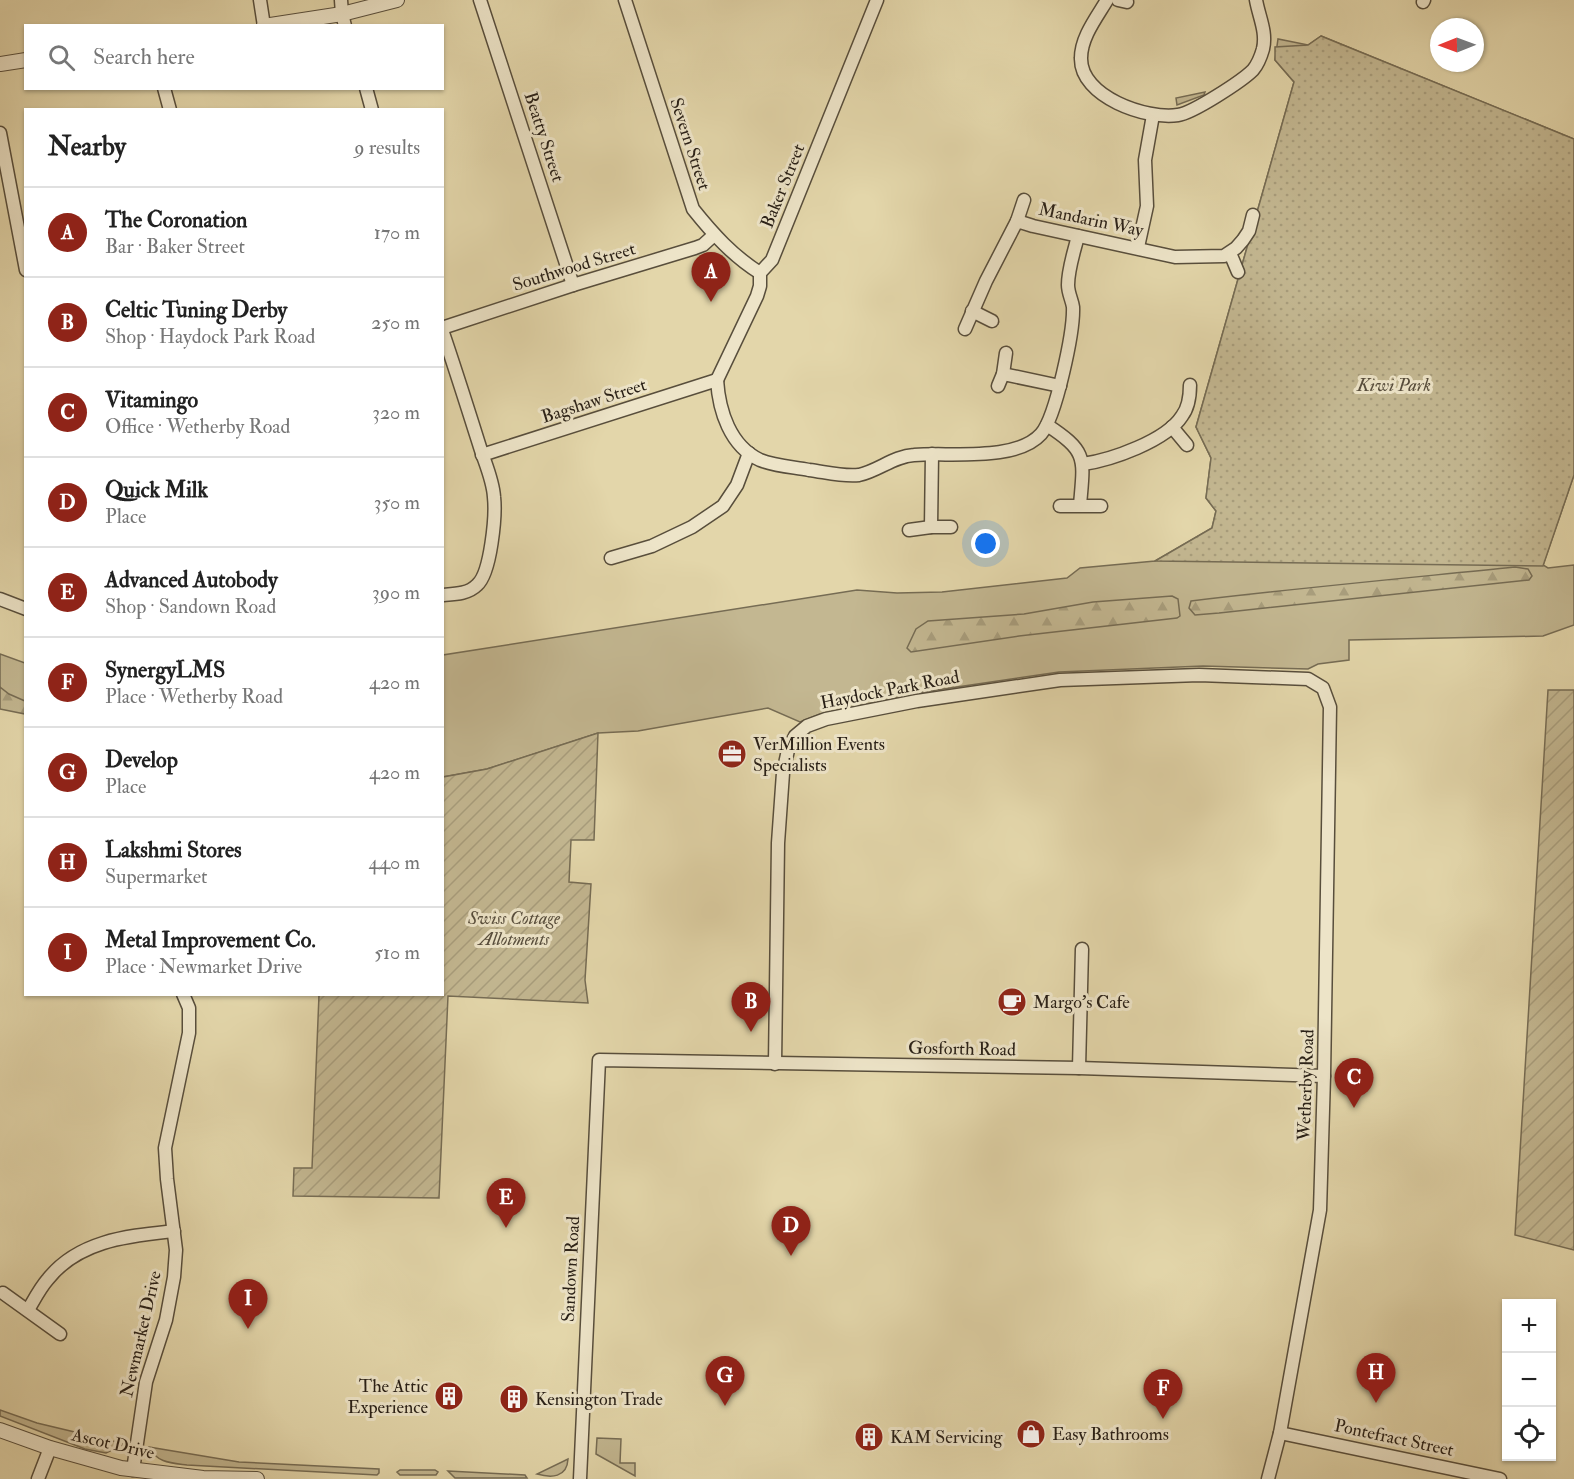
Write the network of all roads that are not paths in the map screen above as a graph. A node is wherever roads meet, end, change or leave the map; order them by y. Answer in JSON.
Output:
{"nodes":[{"id":1,"x":260,"y":0,"type":"edge"},
{"id":2,"x":397,"y":0,"type":"edge"},
{"id":3,"x":480,"y":0,"type":"edge"},
{"id":4,"x":626,"y":0,"type":"edge"},
{"id":5,"x":877,"y":0,"type":"edge"},
{"id":6,"x":1107,"y":0,"type":"edge"},
{"id":7,"x":1256,"y":0,"type":"edge"},
{"id":8,"x":343,"y":13,"type":"edge"},
{"id":9,"x":264,"y":24,"type":"edge"},
{"id":10,"x":276,"y":24,"type":"edge"},
{"id":11,"x":24,"y":60,"type":"edge"},
{"id":12,"x":0,"y":64,"type":"edge"},
{"id":13,"x":165,"y":90,"type":"edge"},
{"id":14,"x":367,"y":90,"type":"edge"},
{"id":15,"x":169,"y":108,"type":"edge"},
{"id":16,"x":371,"y":108,"type":"edge"},
{"id":17,"x":1153,"y":115,"type":"junction"},
{"id":18,"x":0,"y":133,"type":"edge"},
{"id":19,"x":1024,"y":200,"type":"dead end"},
{"id":20,"x":1253,"y":215,"type":"dead end"},
{"id":21,"x":1017,"y":221,"type":"junction"},
{"id":22,"x":714,"y":235,"type":"junction"},
{"id":23,"x":1078,"y":236,"type":"junction"},
{"id":24,"x":1138,"y":247,"type":"junction"},
{"id":25,"x":1230,"y":254,"type":"junction"},
{"id":26,"x":24,"y":259,"type":"edge"},
{"id":27,"x":1238,"y":272,"type":"dead end"},
{"id":28,"x":760,"y":273,"type":"junction"},
{"id":29,"x":573,"y":285,"type":"junction"},
{"id":30,"x":972,"y":311,"type":"junction"},
{"id":31,"x":992,"y":321,"type":"dead end"},
{"id":32,"x":444,"y":328,"type":"edge"},
{"id":33,"x":965,"y":329,"type":"dead end"},
{"id":34,"x":444,"y":335,"type":"edge"},
{"id":35,"x":1006,"y":353,"type":"dead end"},
{"id":36,"x":1004,"y":374,"type":"junction"},
{"id":37,"x":717,"y":380,"type":"junction"},
{"id":38,"x":1190,"y":385,"type":"dead end"},
{"id":39,"x":998,"y":386,"type":"dead end"},
{"id":40,"x":1060,"y":386,"type":"junction"},
{"id":41,"x":1047,"y":425,"type":"junction"},
{"id":42,"x":1172,"y":427,"type":"junction"},
{"id":43,"x":1187,"y":445,"type":"dead end"},
{"id":44,"x":750,"y":453,"type":"junction"},
{"id":45,"x":482,"y":454,"type":"junction"},
{"id":46,"x":932,"y":454,"type":"junction"},
{"id":47,"x":1083,"y":464,"type":"junction"},
{"id":48,"x":1080,"y":505,"type":"junction"},
{"id":49,"x":1060,"y":506,"type":"dead end"},
{"id":50,"x":1101,"y":506,"type":"dead end"},
{"id":51,"x":931,"y":527,"type":"junction"},
{"id":52,"x":951,"y":527,"type":"dead end"},
{"id":53,"x":909,"y":530,"type":"dead end"},
{"id":54,"x":611,"y":558,"type":"dead end"},
{"id":55,"x":444,"y":595,"type":"edge"},
{"id":56,"x":0,"y":599,"type":"edge"},
{"id":57,"x":24,"y":608,"type":"edge"},
{"id":58,"x":1323,"y":688,"type":"joint"},
{"id":59,"x":1082,"y":949,"type":"dead end"},
{"id":60,"x":184,"y":996,"type":"edge"},
{"id":61,"x":599,"y":1060,"type":"joint"},
{"id":62,"x":775,"y":1064,"type":"junction"},
{"id":63,"x":1079,"y":1068,"type":"junction"},
{"id":64,"x":1324,"y":1076,"type":"junction"},
{"id":65,"x":174,"y":1232,"type":"junction"},
{"id":66,"x":3,"y":1293,"type":"dead end"},
{"id":67,"x":28,"y":1310,"type":"junction"},
{"id":68,"x":60,"y":1334,"type":"dead end"},
{"id":69,"x":0,"y":1430,"type":"edge"},
{"id":70,"x":1280,"y":1433,"type":"junction"},
{"id":71,"x":50,"y":1448,"type":"junction"},
{"id":72,"x":134,"y":1470,"type":"junction"},
{"id":73,"x":38,"y":1479,"type":"edge"},
{"id":74,"x":257,"y":1479,"type":"edge"},
{"id":75,"x":580,"y":1479,"type":"edge"},
{"id":76,"x":1268,"y":1479,"type":"edge"},
{"id":77,"x":1500,"y":1479,"type":"edge"}],
"edges":[{"from":1,"to":9,"type":"street"},
{"from":2,"to":8,"type":"street"},
{"from":3,"to":29,"type":"street","name":"Beatty Street"},
{"from":4,"to":22,"type":"street","name":"Severn Street"},
{"from":5,"to":28,"type":"street","name":"Baker Street"},
{"from":6,"to":17,"type":"street"},
{"from":7,"to":17,"type":"street"},
{"from":8,"to":10,"type":"street"},
{"from":11,"to":12,"type":"street"},
{"from":13,"to":15,"type":"street"},
{"from":14,"to":16,"type":"street"},
{"from":17,"to":24,"type":"street"},
{"from":18,"to":26,"type":"street"},
{"from":19,"to":21,"type":"street"},
{"from":20,"to":25,"type":"street"},
{"from":21,"to":23,"type":"street","name":"Mandarin Way"},
{"from":21,"to":30,"type":"street","name":"Mandarin Way"},
{"from":22,"to":28,"type":"street","name":"Severn Street"},
{"from":22,"to":29,"type":"street","name":"Southwood Street"},
{"from":23,"to":24,"type":"street","name":"Mandarin Way"},
{"from":23,"to":40,"type":"street"},
{"from":24,"to":25,"type":"street","name":"Mandarin Way"},
{"from":25,"to":27,"type":"street"},
{"from":28,"to":37,"type":"street","name":"Baker Street"},
{"from":29,"to":32,"type":"street","name":"Southwood Street"},
{"from":30,"to":31,"type":"street"},
{"from":30,"to":33,"type":"street","name":"Mandarin Way"},
{"from":34,"to":45,"type":"street"},
{"from":35,"to":36,"type":"street"},
{"from":36,"to":39,"type":"street"},
{"from":36,"to":40,"type":"street"},
{"from":37,"to":44,"type":"street"},
{"from":37,"to":45,"type":"street","name":"Bagshaw Street"},
{"from":38,"to":42,"type":"street"},
{"from":40,"to":41,"type":"street"},
{"from":41,"to":46,"type":"street"},
{"from":41,"to":47,"type":"street"},
{"from":42,"to":43,"type":"street"},
{"from":42,"to":47,"type":"street"},
{"from":44,"to":46,"type":"street"},
{"from":44,"to":54,"type":"street"},
{"from":45,"to":55,"type":"street"},
{"from":46,"to":51,"type":"street"},
{"from":47,"to":48,"type":"street"},
{"from":48,"to":49,"type":"street"},
{"from":48,"to":50,"type":"street"},
{"from":51,"to":52,"type":"street"},
{"from":51,"to":53,"type":"street"},
{"from":56,"to":57,"type":"street"},
{"from":58,"to":62,"type":"street","name":"Haydock Park Road"},
{"from":58,"to":64,"type":"street","name":"Wetherby Road"},
{"from":59,"to":63,"type":"street"},
{"from":60,"to":65,"type":"street","name":"Newmarket Drive"},
{"from":61,"to":62,"type":"street","name":"Gosforth Road"},
{"from":61,"to":75,"type":"street","name":"Sandown Road"},
{"from":62,"to":63,"type":"street","name":"Gosforth Road"},
{"from":63,"to":64,"type":"street","name":"Gosforth Road"},
{"from":64,"to":70,"type":"street","name":"Wetherby Road"},
{"from":65,"to":67,"type":"street"},
{"from":65,"to":72,"type":"street","name":"Newmarket Drive"},
{"from":66,"to":67,"type":"street"},
{"from":67,"to":68,"type":"street"},
{"from":69,"to":71,"type":"street","name":"Ascot Drive"},
{"from":70,"to":76,"type":"street","name":"Wetherby Road"},
{"from":70,"to":77,"type":"street","name":"Pontefract Street"},
{"from":71,"to":72,"type":"street","name":"Ascot Drive"},
{"from":71,"to":73,"type":"street"},
{"from":72,"to":74,"type":"street","name":"Ascot Drive"}]}
